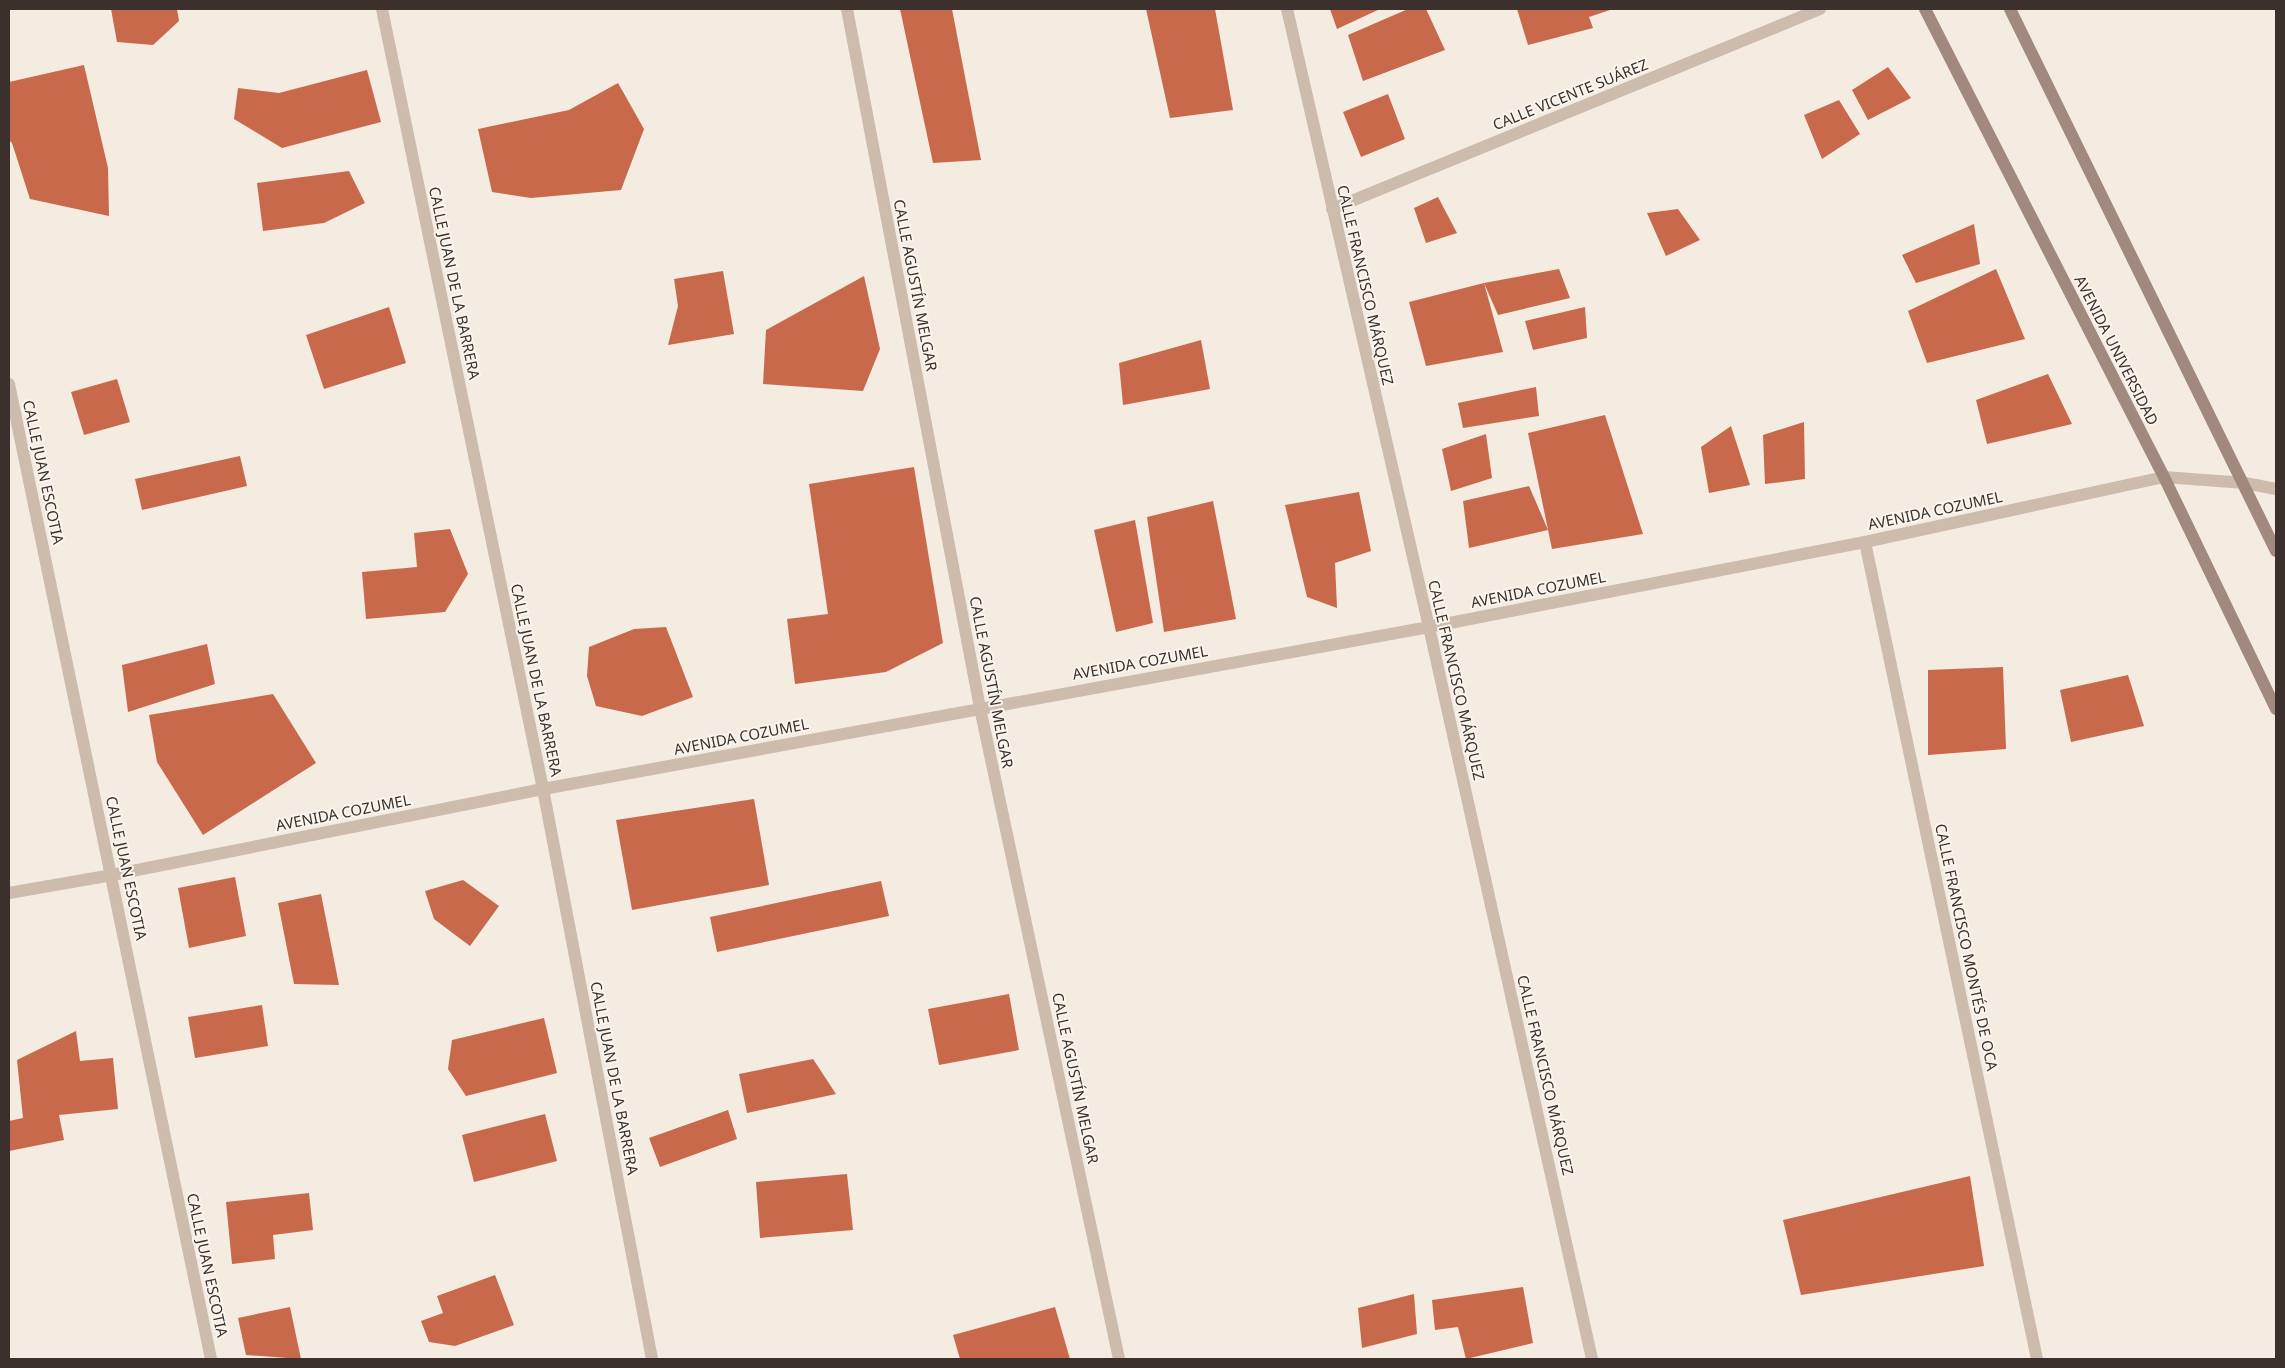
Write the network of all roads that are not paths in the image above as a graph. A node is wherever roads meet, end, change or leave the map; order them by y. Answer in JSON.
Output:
{"nodes":[{"id":1,"x":382,"y":9,"type":"edge"},
{"id":2,"x":847,"y":9,"type":"edge"},
{"id":3,"x":1287,"y":9,"type":"edge"},
{"id":4,"x":1820,"y":9,"type":"edge"},
{"id":5,"x":1924,"y":9,"type":"edge"},
{"id":6,"x":2010,"y":9,"type":"edge"},
{"id":7,"x":1332,"y":209,"type":"junction"},
{"id":8,"x":9,"y":384,"type":"edge"},
{"id":9,"x":2164,"y":478,"type":"junction"},
{"id":10,"x":2245,"y":483,"type":"junction"},
{"id":11,"x":2276,"y":489,"type":"edge"},
{"id":12,"x":1865,"y":542,"type":"junction"},
{"id":13,"x":2276,"y":550,"type":"edge"},
{"id":14,"x":1429,"y":626,"type":"junction"},
{"id":15,"x":980,"y":708,"type":"junction"},
{"id":16,"x":2276,"y":709,"type":"edge"},
{"id":17,"x":542,"y":789,"type":"junction"},
{"id":18,"x":112,"y":875,"type":"junction"},
{"id":19,"x":9,"y":892,"type":"edge"},
{"id":20,"x":211,"y":1359,"type":"edge"},
{"id":21,"x":652,"y":1359,"type":"edge"},
{"id":22,"x":1119,"y":1359,"type":"edge"},
{"id":23,"x":1592,"y":1359,"type":"edge"},
{"id":24,"x":2037,"y":1359,"type":"edge"}],
"edges":[{"from":1,"to":17,"type":"street","name":"CALLE JUAN DE LA BARRERA"},
{"from":2,"to":15,"type":"street","name":"CALLE AGUSTÍN MELGAR"},
{"from":3,"to":7,"type":"street","name":"CALLE FRANCISCO MÁRQUEZ"},
{"from":4,"to":7,"type":"street","name":"CALLE VICENTE SUÁREZ"},
{"from":5,"to":9,"type":"main road","name":"AVENIDA UNIVERSIDAD"},
{"from":6,"to":10,"type":"main road"},
{"from":7,"to":14,"type":"street","name":"CALLE FRANCISCO MÁRQUEZ"},
{"from":8,"to":18,"type":"street","name":"CALLE JUAN ESCOTIA"},
{"from":9,"to":10,"type":"street","name":"AVENIDA COZUMEL"},
{"from":9,"to":12,"type":"street","name":"AVENIDA COZUMEL"},
{"from":9,"to":16,"type":"main road","name":"AVENIDA UNIVERSIDAD"},
{"from":10,"to":11,"type":"street","name":"AVENIDA COZUMEL"},
{"from":10,"to":13,"type":"main road"},
{"from":12,"to":14,"type":"street","name":"AVENIDA COZUMEL"},
{"from":12,"to":24,"type":"street","name":"CALLE FRANCISCO MONTÉS DE OCA"},
{"from":14,"to":15,"type":"street","name":"AVENIDA COZUMEL"},
{"from":14,"to":23,"type":"street","name":"CALLE FRANCISCO MÁRQUEZ"},
{"from":15,"to":17,"type":"street","name":"AVENIDA COZUMEL"},
{"from":15,"to":22,"type":"street","name":"CALLE AGUSTÍN MELGAR"},
{"from":17,"to":18,"type":"street","name":"AVENIDA COZUMEL"},
{"from":17,"to":21,"type":"street","name":"CALLE JUAN DE LA BARRERA"},
{"from":18,"to":19,"type":"street","name":"AVENIDA COZUMEL"},
{"from":18,"to":20,"type":"street","name":"CALLE JUAN ESCOTIA"}]}
